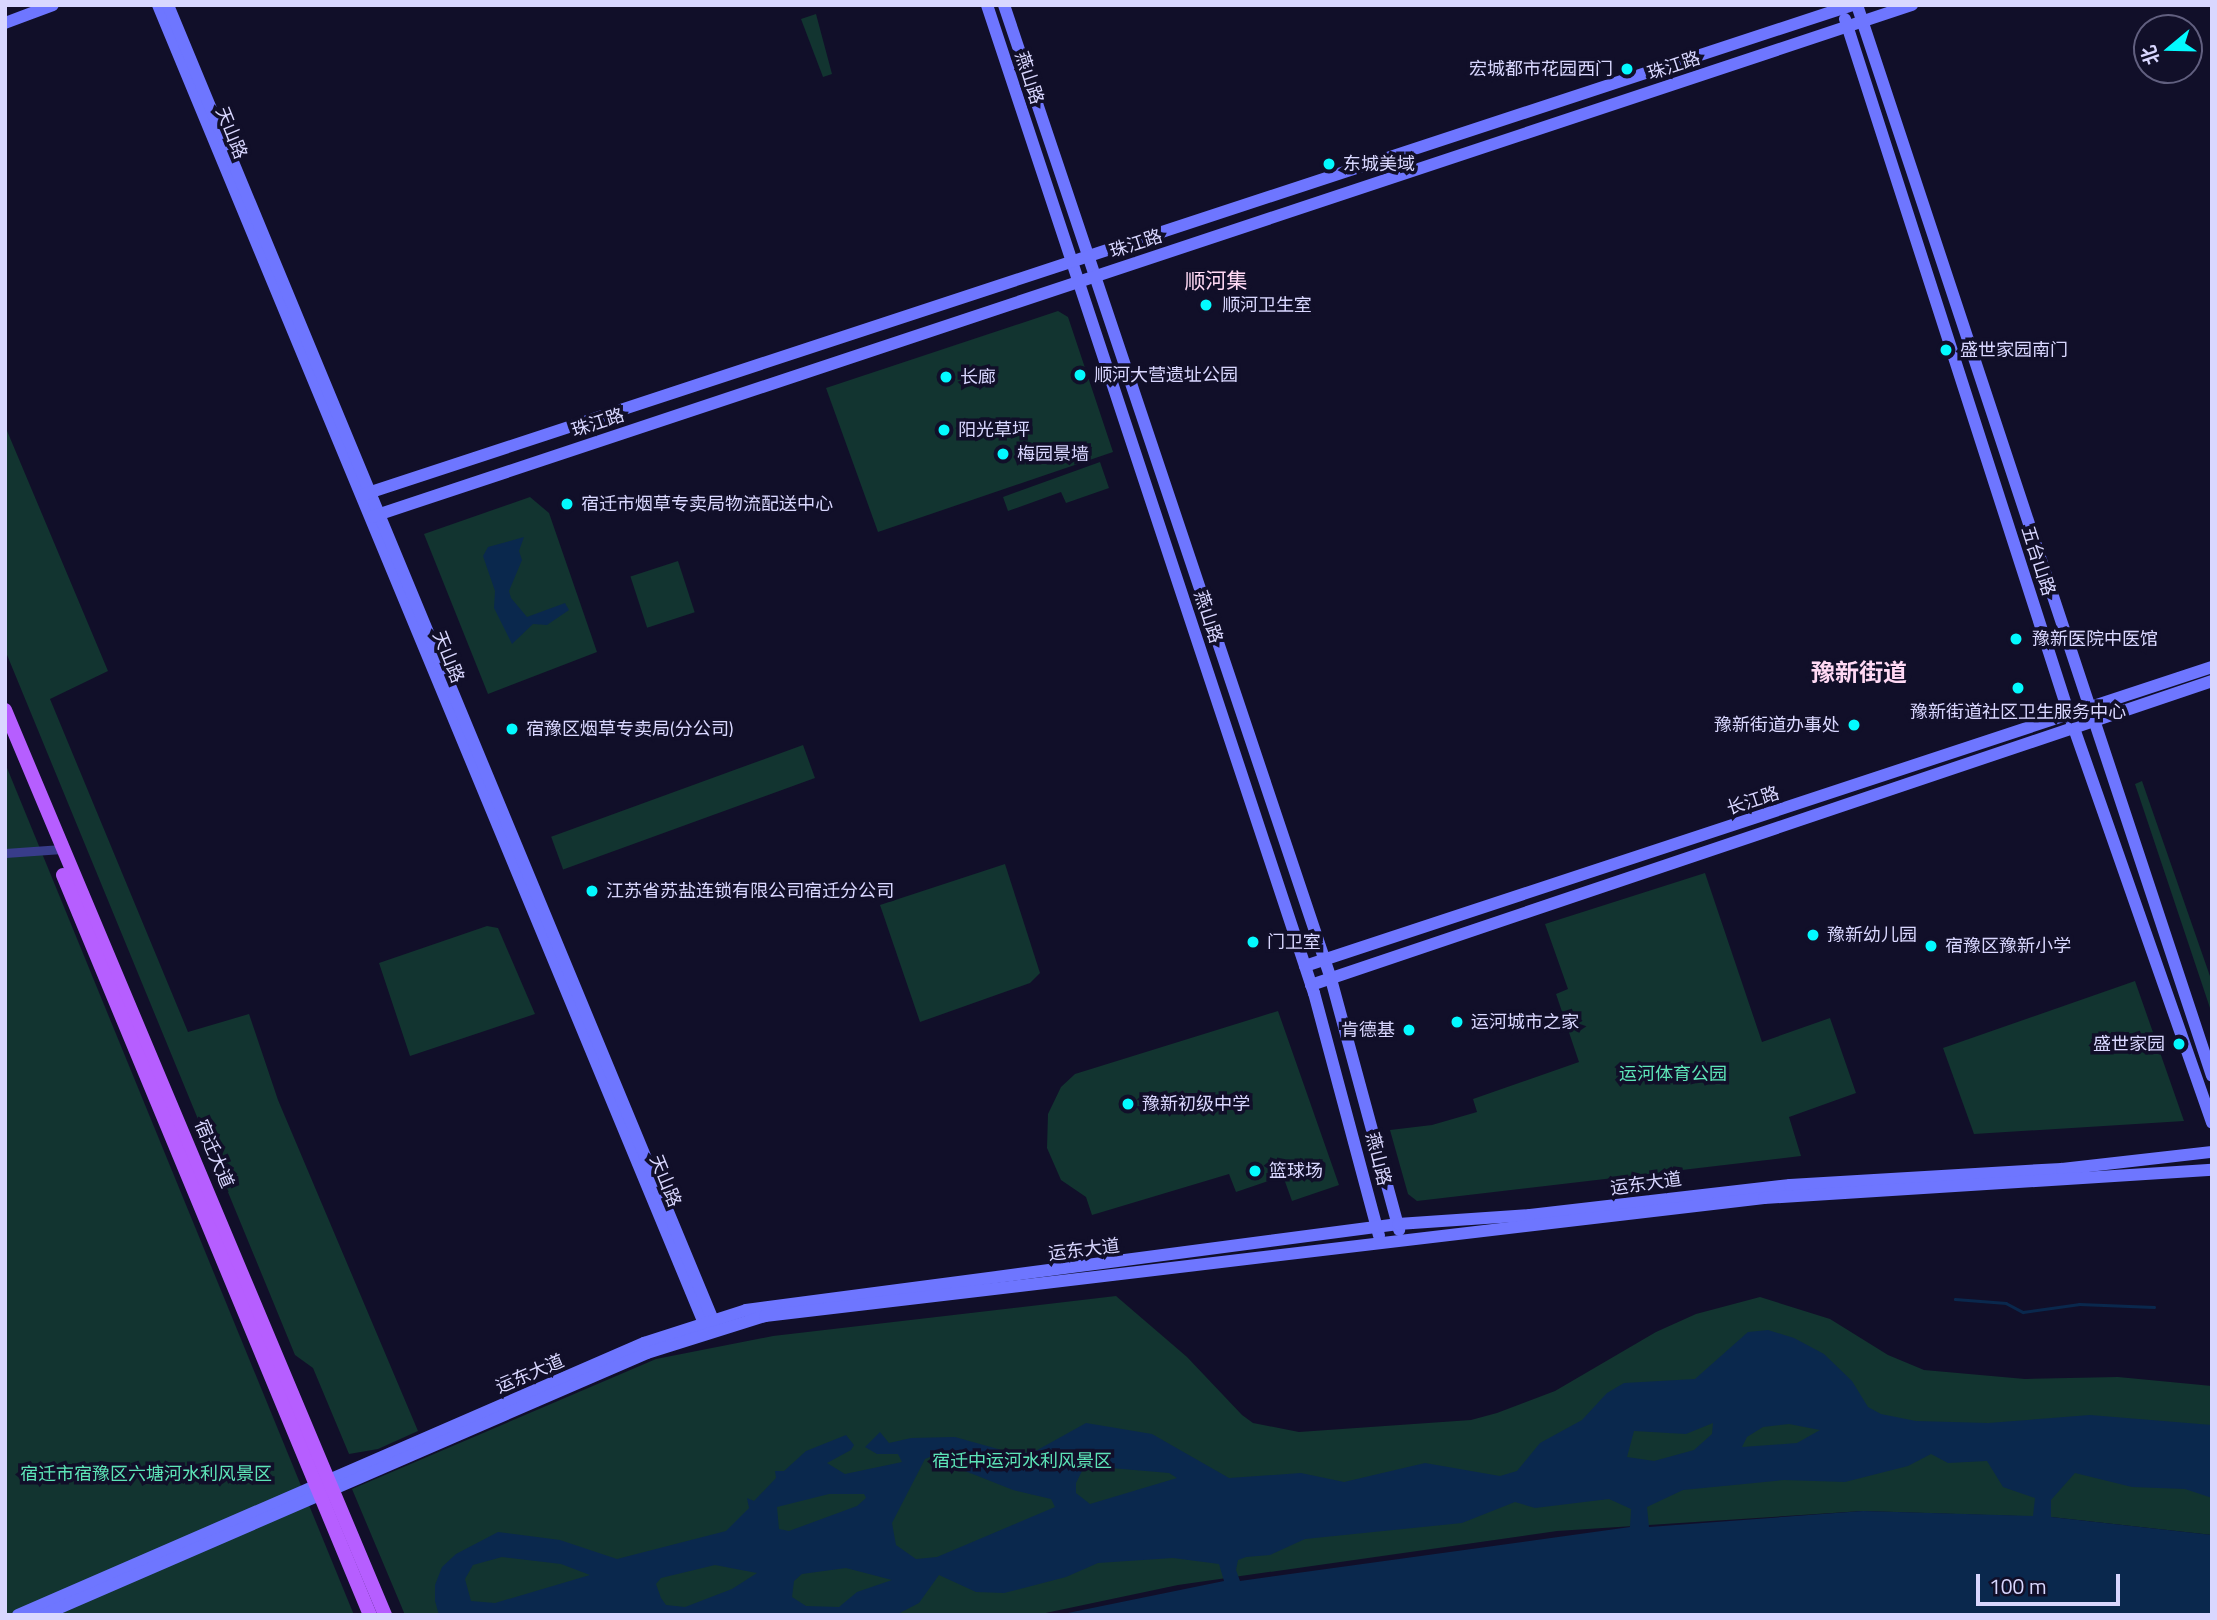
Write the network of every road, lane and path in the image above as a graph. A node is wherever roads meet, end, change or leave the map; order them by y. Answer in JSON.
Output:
{"nodes":[{"id":1,"x":53,"y":5,"type":"edge"},
{"id":2,"x":158,"y":5,"type":"edge"},
{"id":3,"x":168,"y":5,"type":"edge"},
{"id":4,"x":987,"y":5,"type":"edge"},
{"id":5,"x":1004,"y":5,"type":"edge"},
{"id":6,"x":1912,"y":5,"type":"edge"},
{"id":7,"x":1848,"y":6,"type":"edge"},
{"id":8,"x":1862,"y":22,"type":"junction"},
{"id":9,"x":5,"y":23,"type":"edge"},
{"id":10,"x":1847,"y":27,"type":"junction"},
{"id":11,"x":1089,"y":255,"type":"junction"},
{"id":12,"x":1072,"y":261,"type":"junction"},
{"id":13,"x":1096,"y":276,"type":"junction"},
{"id":14,"x":1079,"y":282,"type":"junction"},
{"id":15,"x":368,"y":494,"type":"junction"},
{"id":16,"x":377,"y":515,"type":"junction"},
{"id":17,"x":2212,"y":667,"type":"edge"},
{"id":18,"x":2212,"y":681,"type":"edge"},
{"id":19,"x":5,"y":710,"type":"edge"},
{"id":20,"x":2090,"y":715,"type":"junction"},
{"id":21,"x":2071,"y":721,"type":"junction"},
{"id":22,"x":5,"y":735,"type":"edge"},
{"id":23,"x":58,"y":850,"type":"junction"},
{"id":24,"x":5,"y":853,"type":"edge"},
{"id":25,"x":1324,"y":961,"type":"junction"},
{"id":26,"x":1305,"y":966,"type":"junction"},
{"id":27,"x":1331,"y":979,"type":"junction"},
{"id":28,"x":1311,"y":985,"type":"junction"},
{"id":29,"x":2212,"y":1076,"type":"edge"},
{"id":30,"x":2212,"y":1123,"type":"edge"},
{"id":31,"x":2212,"y":1152,"type":"edge"},
{"id":32,"x":2212,"y":1170,"type":"edge"},
{"id":33,"x":1398,"y":1224,"type":"junction"},
{"id":34,"x":1378,"y":1229,"type":"junction"},
{"id":35,"x":1402,"y":1241,"type":"junction"},
{"id":36,"x":1381,"y":1243,"type":"junction"},
{"id":37,"x":709,"y":1321,"type":"junction"},
{"id":38,"x":325,"y":1487,"type":"junction"},
{"id":39,"x":18,"y":1615,"type":"edge"},
{"id":40,"x":43,"y":1615,"type":"edge"},
{"id":41,"x":370,"y":1615,"type":"edge"},
{"id":42,"x":385,"y":1615,"type":"edge"}],
"edges":[{"from":1,"to":9,"type":"street"},
{"from":2,"to":15,"type":"street","name":"天山路"},
{"from":3,"to":15,"type":"street","name":"天山路"},
{"from":4,"to":12,"type":"street","name":"燕山路"},
{"from":5,"to":11,"type":"street","name":"燕山路"},
{"from":6,"to":8,"type":"street","name":"珠江路"},
{"from":7,"to":8,"type":"street","name":"五台山路"},
{"from":7,"to":10,"type":"street","name":"五台山路"},
{"from":7,"to":11,"type":"street","name":"珠江路"},
{"from":8,"to":10,"type":"street","name":"珠江路"},
{"from":8,"to":20,"type":"street","name":"五台山路"},
{"from":10,"to":13,"type":"street","name":"珠江路"},
{"from":10,"to":21,"type":"street","name":"五台山路"},
{"from":11,"to":12,"type":"street","name":"珠江路"},
{"from":11,"to":13,"type":"street","name":"燕山路"},
{"from":12,"to":14,"type":"street","name":"燕山路"},
{"from":12,"to":15,"type":"street","name":"珠江路"},
{"from":13,"to":14,"type":"street","name":"珠江路"},
{"from":13,"to":25,"type":"street","name":"燕山路"},
{"from":14,"to":16,"type":"street","name":"珠江路"},
{"from":14,"to":26,"type":"street","name":"燕山路"},
{"from":15,"to":16,"type":"street","name":"天山路"},
{"from":16,"to":37,"type":"street","name":"天山路"},
{"from":17,"to":20,"type":"street","name":"长江路"},
{"from":18,"to":20,"type":"street","name":"长江路"},
{"from":19,"to":23,"type":"main road","name":"宿迁大道"},
{"from":20,"to":21,"type":"street","name":"长江路"},
{"from":20,"to":29,"type":"street","name":"五台山路"},
{"from":21,"to":25,"type":"street","name":"长江路"},
{"from":21,"to":27,"type":"street","name":"长江路"},
{"from":21,"to":30,"type":"street","name":"五台山路"},
{"from":22,"to":23,"type":"main road","name":"宿迁大道"},
{"from":23,"to":24,"type":"street"},
{"from":23,"to":38,"type":"main road","name":"宿迁大道"},
{"from":25,"to":26,"type":"street","name":"长江路"},
{"from":25,"to":27,"type":"street","name":"燕山路"},
{"from":26,"to":28,"type":"street","name":"燕山路"},
{"from":27,"to":28,"type":"street","name":"长江路"},
{"from":27,"to":33,"type":"street","name":"燕山路"},
{"from":28,"to":34,"type":"street","name":"燕山路"},
{"from":31,"to":33,"type":"street","name":"运东大道"},
{"from":32,"to":35,"type":"street","name":"运东大道"},
{"from":33,"to":34,"type":"street","name":"运东大道"},
{"from":33,"to":35,"type":"street","name":"燕山路"},
{"from":34,"to":36,"type":"street","name":"燕山路"},
{"from":34,"to":37,"type":"street","name":"运东大道"},
{"from":35,"to":36,"type":"street","name":"运东大道"},
{"from":36,"to":38,"type":"street","name":"运东大道"},
{"from":37,"to":38,"type":"street","name":"运东大道"},
{"from":38,"to":39,"type":"street","name":"运东大道"},
{"from":38,"to":40,"type":"street","name":"运东大道"},
{"from":38,"to":41,"type":"main road","name":"宿迁大道"},
{"from":38,"to":42,"type":"main road","name":"宿迁大道"}]}
